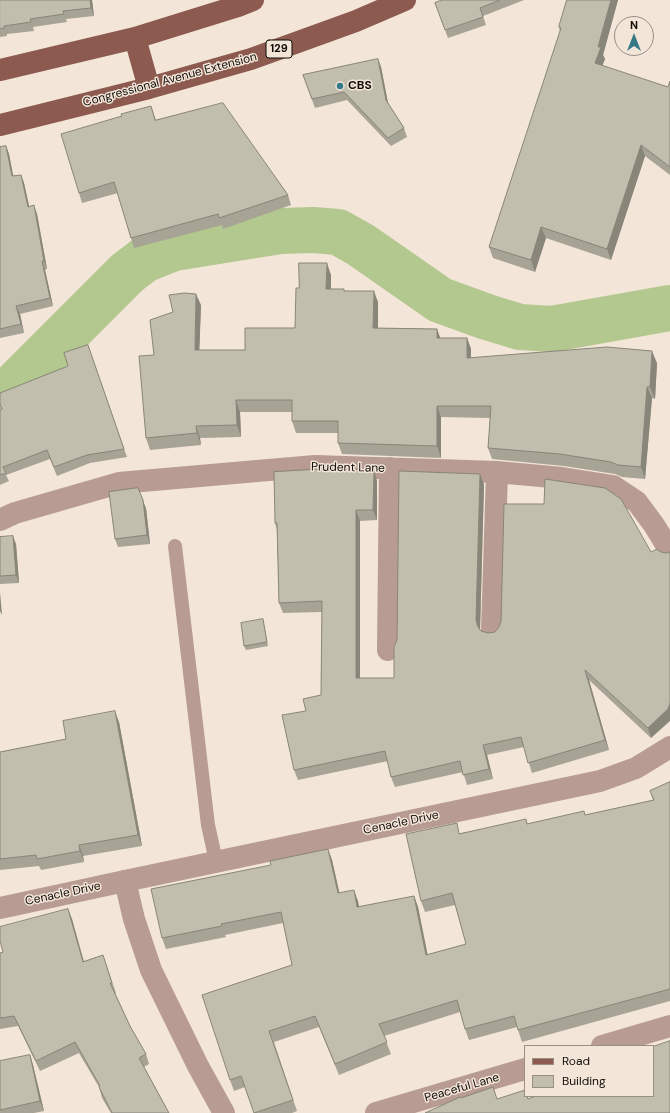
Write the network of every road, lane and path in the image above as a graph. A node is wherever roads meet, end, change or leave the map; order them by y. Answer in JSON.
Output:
{"nodes":[{"id":1,"x":253,"y":0,"type":"edge"},
{"id":2,"x":405,"y":0,"type":"edge"},
{"id":3,"x":135,"y":38,"type":"junction"},
{"id":4,"x":0,"y":70,"type":"edge"},
{"id":5,"x":149,"y":88,"type":"junction"},
{"id":6,"x":0,"y":125,"type":"edge"},
{"id":7,"x":390,"y":468,"type":"junction"},
{"id":8,"x":497,"y":472,"type":"junction"},
{"id":9,"x":0,"y":520,"type":"edge"},
{"id":10,"x":175,"y":546,"type":"dead end"},
{"id":11,"x":670,"y":551,"type":"edge"},
{"id":12,"x":492,"y":631,"type":"edge"},
{"id":13,"x":388,"y":650,"type":"dead end"},
{"id":14,"x":670,"y":747,"type":"edge"},
{"id":15,"x":216,"y":862,"type":"junction"},
{"id":16,"x":125,"y":881,"type":"junction"},
{"id":17,"x":0,"y":908,"type":"edge"},
{"id":18,"x":670,"y":1026,"type":"edge"},
{"id":19,"x":605,"y":1045,"type":"edge"},
{"id":20,"x":524,"y":1069,"type":"edge"},
{"id":21,"x":224,"y":1113,"type":"edge"},
{"id":22,"x":376,"y":1113,"type":"edge"}],
"edges":[{"from":1,"to":3,"type":"main road"},
{"from":2,"to":5,"type":"main road","name":"Congressional Avenue Extension","number":"129"},
{"from":3,"to":4,"type":"main road"},
{"from":3,"to":5,"type":"main road"},
{"from":5,"to":6,"type":"main road","name":"Congressional Avenue Extension","number":"129"},
{"from":7,"to":8,"type":"street","name":"Prudent Lane"},
{"from":7,"to":9,"type":"street","name":"Prudent Lane"},
{"from":7,"to":13,"type":"street"},
{"from":8,"to":11,"type":"street","name":"Prudent Lane"},
{"from":8,"to":12,"type":"street"},
{"from":10,"to":15,"type":"lane"},
{"from":14,"to":15,"type":"street","name":"Cenacle Drive"},
{"from":15,"to":16,"type":"street","name":"Cenacle Drive"},
{"from":16,"to":17,"type":"street","name":"Cenacle Drive"},
{"from":16,"to":21,"type":"street"},
{"from":18,"to":19,"type":"street"},
{"from":20,"to":22,"type":"street","name":"Peaceful Lane"}]}
